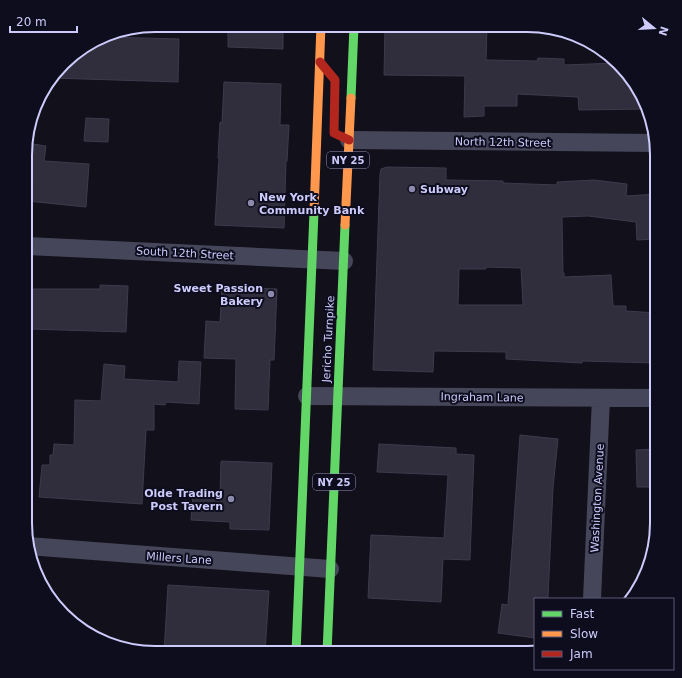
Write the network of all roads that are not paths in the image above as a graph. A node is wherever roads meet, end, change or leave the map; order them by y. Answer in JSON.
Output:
{"nodes":[{"id":1,"x":321,"y":32,"type":"edge"},
{"id":2,"x":354,"y":32,"type":"edge"},
{"id":3,"x":320,"y":62,"type":"junction"},
{"id":4,"x":349,"y":140,"type":"junction"},
{"id":5,"x":649,"y":143,"type":"edge"},
{"id":6,"x":32,"y":246,"type":"edge"},
{"id":7,"x":312,"y":259,"type":"junction"},
{"id":8,"x":344,"y":261,"type":"junction"},
{"id":9,"x":307,"y":396,"type":"junction"},
{"id":10,"x":338,"y":396,"type":"junction"},
{"id":11,"x":602,"y":398,"type":"junction"},
{"id":12,"x":650,"y":398,"type":"edge"},
{"id":13,"x":34,"y":546,"type":"edge"},
{"id":14,"x":300,"y":567,"type":"junction"},
{"id":15,"x":330,"y":569,"type":"junction"},
{"id":16,"x":592,"y":598,"type":"edge"},
{"id":17,"x":296,"y":646,"type":"edge"},
{"id":18,"x":327,"y":646,"type":"edge"}],
"edges":[{"from":1,"to":3,"type":"main road","name":"Jericho Turnpike","number":"NY 25"},
{"from":2,"to":4,"type":"main road","name":"Jericho Turnpike","number":"NY 25"},
{"from":3,"to":4,"type":"main road"},
{"from":3,"to":7,"type":"main road","name":"Jericho Turnpike","number":"NY 25"},
{"from":4,"to":5,"type":"street","name":"North 12th Street"},
{"from":4,"to":8,"type":"main road","name":"Jericho Turnpike","number":"NY 25"},
{"from":6,"to":7,"type":"street","name":"South 12th Street"},
{"from":7,"to":8,"type":"street","name":"South 12th Street"},
{"from":7,"to":9,"type":"main road","name":"Jericho Turnpike","number":"NY 25"},
{"from":8,"to":10,"type":"main road","name":"Jericho Turnpike","number":"NY 25"},
{"from":9,"to":10,"type":"street","name":"Ingraham Lane"},
{"from":9,"to":14,"type":"main road","name":"Jericho Turnpike","number":"NY 25"},
{"from":10,"to":11,"type":"street","name":"Ingraham Lane"},
{"from":10,"to":15,"type":"main road","name":"Jericho Turnpike","number":"NY 25"},
{"from":11,"to":12,"type":"street","name":"Ingraham Lane"},
{"from":11,"to":16,"type":"street","name":"Washington Avenue"},
{"from":13,"to":14,"type":"street","name":"Millers Lane"},
{"from":14,"to":15,"type":"street","name":"Millers Lane"},
{"from":14,"to":17,"type":"main road","name":"Jericho Turnpike","number":"NY 25"},
{"from":15,"to":18,"type":"main road","name":"Jericho Turnpike","number":"NY 25"}]}
